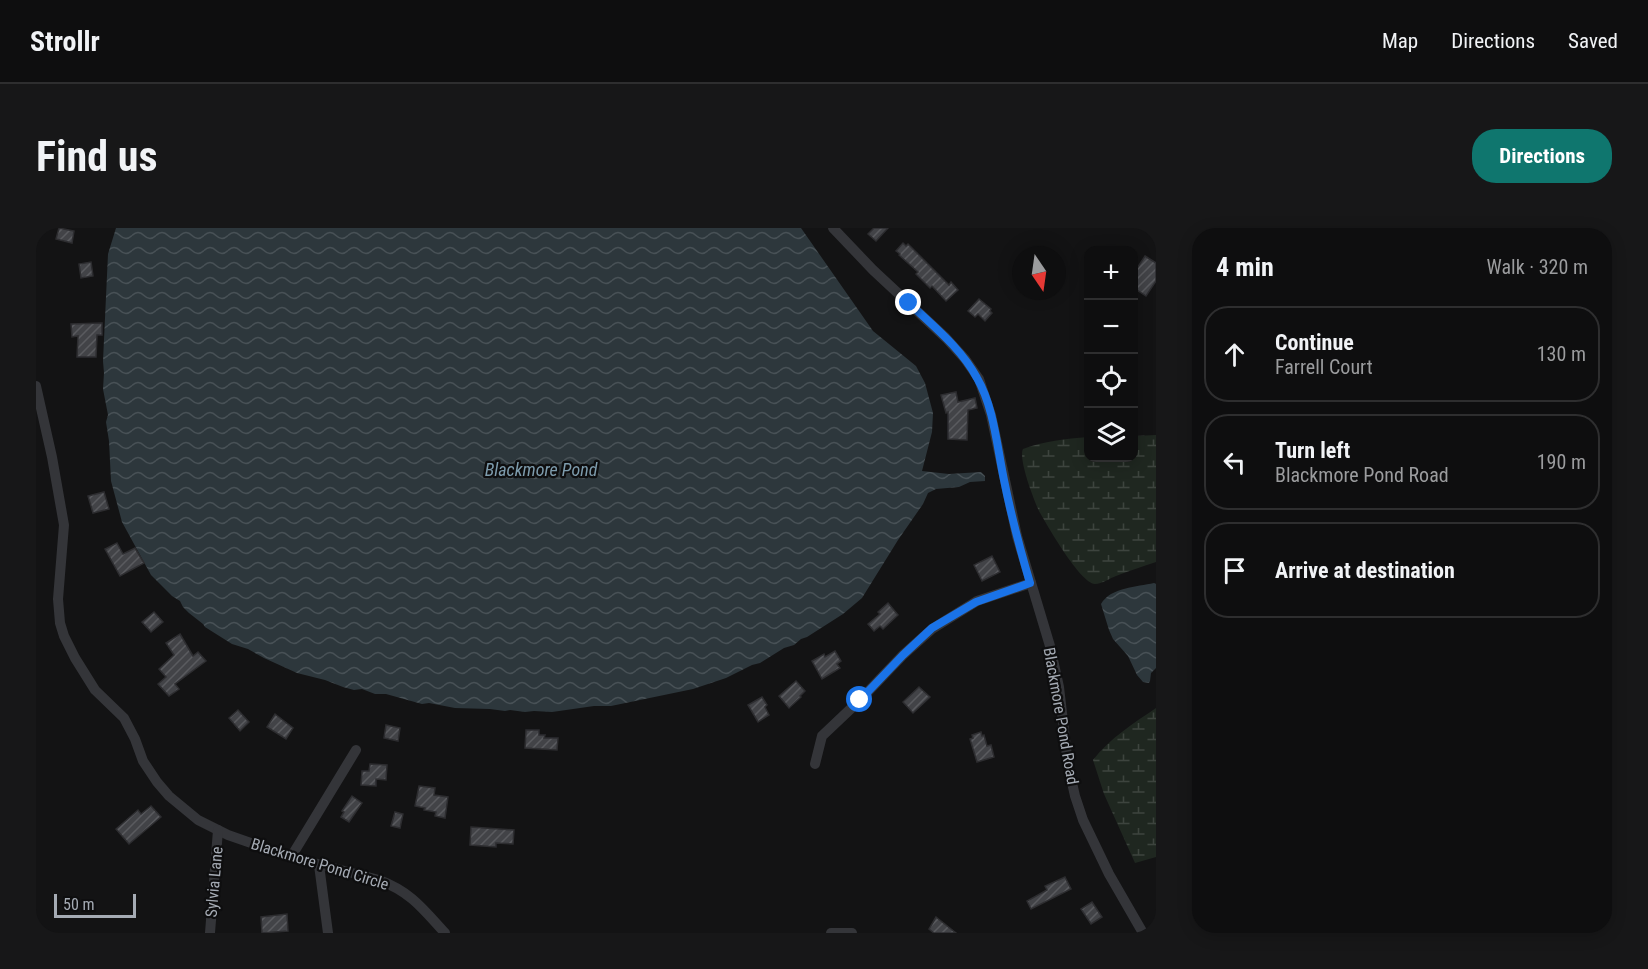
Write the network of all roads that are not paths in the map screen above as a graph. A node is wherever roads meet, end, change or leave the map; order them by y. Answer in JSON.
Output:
{"nodes":[{"id":1,"x":833,"y":228,"type":"edge"},
{"id":2,"x":36,"y":386,"type":"edge"},
{"id":3,"x":1030,"y":583,"type":"junction"},
{"id":4,"x":356,"y":750,"type":"dead end"},
{"id":5,"x":815,"y":764,"type":"dead end"},
{"id":6,"x":219,"y":830,"type":"junction"},
{"id":7,"x":291,"y":857,"type":"junction"},
{"id":8,"x":319,"y":865,"type":"junction"},
{"id":9,"x":210,"y":933,"type":"edge"},
{"id":10,"x":328,"y":933,"type":"edge"},
{"id":11,"x":445,"y":933,"type":"edge"},
{"id":12,"x":831,"y":933,"type":"edge"},
{"id":13,"x":852,"y":933,"type":"edge"},
{"id":14,"x":1143,"y":933,"type":"edge"}],
"edges":[{"from":1,"to":3,"type":"street","name":"Blackmore Pond Road"},
{"from":2,"to":6,"type":"street","name":"Blackmore Pond Circle"},
{"from":3,"to":5,"type":"street"},
{"from":3,"to":14,"type":"street","name":"Blackmore Pond Road"},
{"from":4,"to":7,"type":"street"},
{"from":6,"to":7,"type":"street","name":"Blackmore Pond Circle"},
{"from":6,"to":9,"type":"street","name":"Sylvia Lane"},
{"from":7,"to":8,"type":"street","name":"Blackmore Pond Circle"},
{"from":8,"to":10,"type":"street"},
{"from":8,"to":11,"type":"street","name":"Blackmore Pond Circle"},
{"from":12,"to":13,"type":"street"}]}
